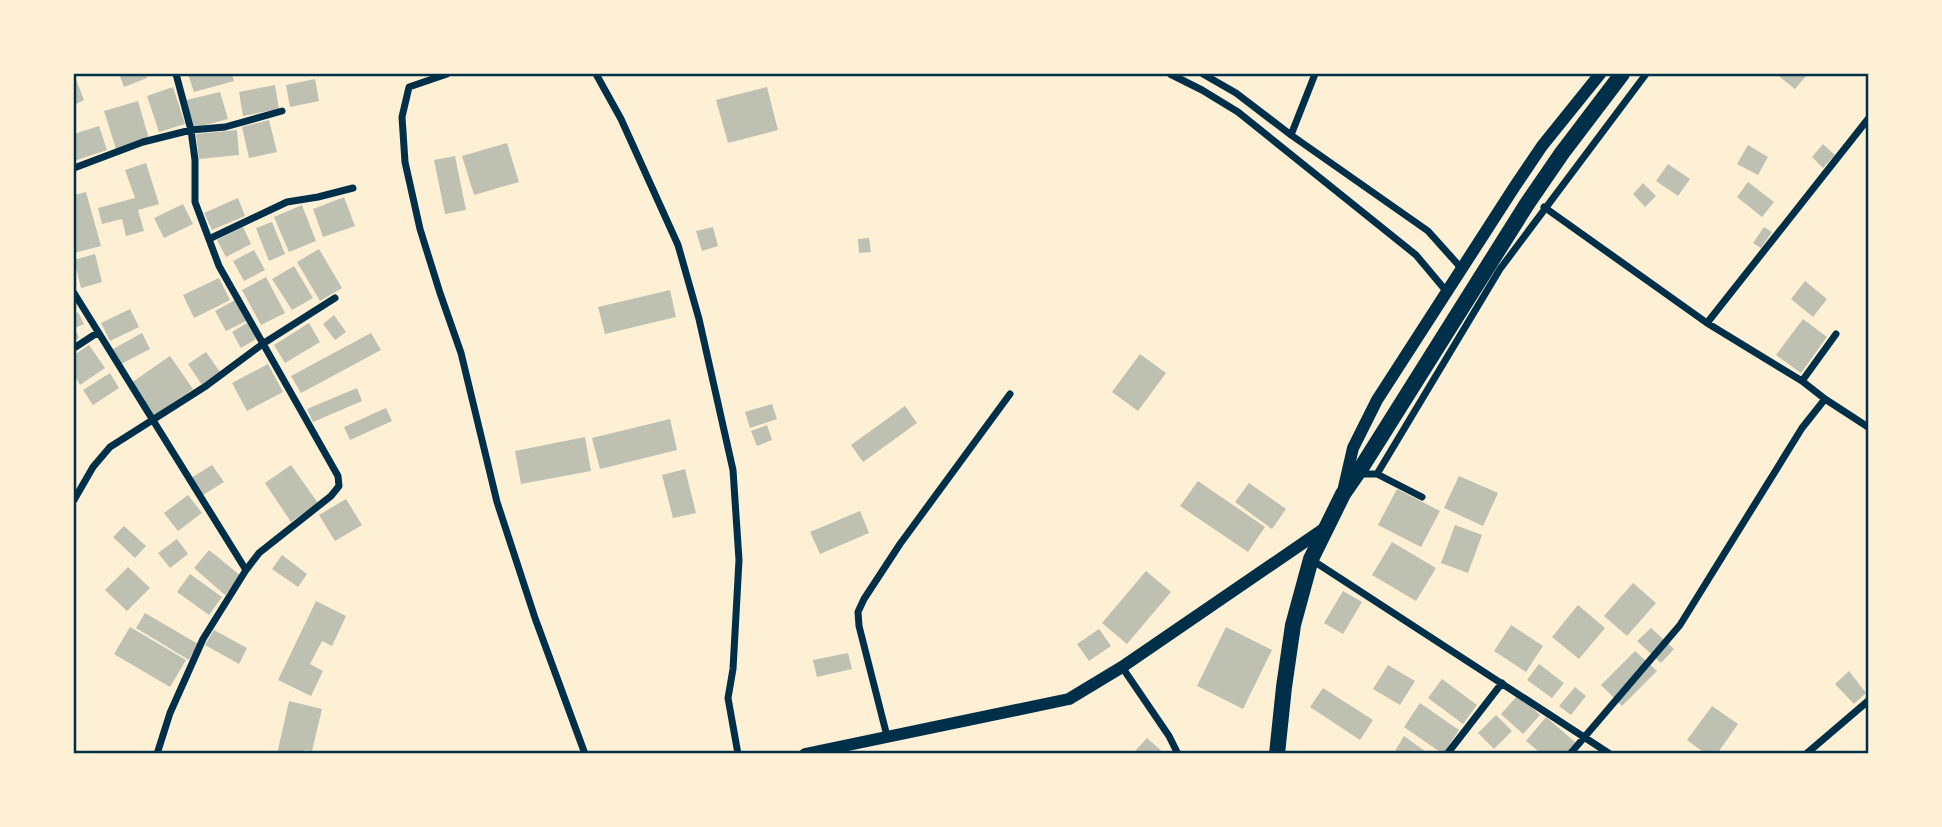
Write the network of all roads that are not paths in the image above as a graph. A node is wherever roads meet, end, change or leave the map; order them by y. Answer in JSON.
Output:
{"nodes":[{"id":1,"x":176,"y":74,"type":"edge"},
{"id":2,"x":447,"y":74,"type":"edge"},
{"id":3,"x":596,"y":74,"type":"edge"},
{"id":4,"x":1170,"y":74,"type":"edge"},
{"id":5,"x":1203,"y":74,"type":"edge"},
{"id":6,"x":1315,"y":74,"type":"edge"},
{"id":7,"x":1600,"y":74,"type":"edge"},
{"id":8,"x":1622,"y":74,"type":"edge"},
{"id":9,"x":1646,"y":74,"type":"edge"},
{"id":10,"x":282,"y":111,"type":"dead end"},
{"id":11,"x":1868,"y":119,"type":"edge"},
{"id":12,"x":191,"y":130,"type":"junction"},
{"id":13,"x":1291,"y":135,"type":"junction"},
{"id":14,"x":74,"y":168,"type":"edge"},
{"id":15,"x":353,"y":188,"type":"dead end"},
{"id":16,"x":1544,"y":208,"type":"junction"},
{"id":17,"x":209,"y":239,"type":"junction"},
{"id":18,"x":1462,"y":268,"type":"junction"},
{"id":19,"x":1447,"y":292,"type":"junction"},
{"id":20,"x":74,"y":293,"type":"edge"},
{"id":21,"x":335,"y":298,"type":"dead end"},
{"id":22,"x":1707,"y":323,"type":"junction"},
{"id":23,"x":97,"y":333,"type":"junction"},
{"id":24,"x":1836,"y":334,"type":"dead end"},
{"id":25,"x":264,"y":343,"type":"junction"},
{"id":26,"x":74,"y":348,"type":"edge"},
{"id":27,"x":1802,"y":381,"type":"junction"},
{"id":28,"x":1010,"y":394,"type":"dead end"},
{"id":29,"x":1825,"y":399,"type":"junction"},
{"id":30,"x":151,"y":420,"type":"junction"},
{"id":31,"x":1868,"y":427,"type":"edge"},
{"id":32,"x":1366,"y":471,"type":"junction"},
{"id":33,"x":1343,"y":494,"type":"junction"},
{"id":34,"x":1422,"y":497,"type":"dead end"},
{"id":35,"x":74,"y":500,"type":"edge"},
{"id":36,"x":1326,"y":527,"type":"junction"},
{"id":37,"x":1311,"y":559,"type":"junction"},
{"id":38,"x":246,"y":570,"type":"junction"},
{"id":39,"x":1122,"y":667,"type":"junction"},
{"id":40,"x":1502,"y":683,"type":"junction"},
{"id":41,"x":1868,"y":701,"type":"edge"},
{"id":42,"x":887,"y":736,"type":"junction"},
{"id":43,"x":1585,"y":736,"type":"junction"},
{"id":44,"x":158,"y":754,"type":"edge"},
{"id":45,"x":585,"y":754,"type":"edge"},
{"id":46,"x":738,"y":754,"type":"edge"},
{"id":47,"x":805,"y":754,"type":"edge"},
{"id":48,"x":1178,"y":754,"type":"edge"},
{"id":49,"x":1278,"y":754,"type":"edge"},
{"id":50,"x":1447,"y":754,"type":"edge"},
{"id":51,"x":1570,"y":754,"type":"edge"},
{"id":52,"x":1610,"y":754,"type":"edge"},
{"id":53,"x":1806,"y":754,"type":"edge"}],
"edges":[{"from":1,"to":12,"type":"street"},
{"from":2,"to":45,"type":"street"},
{"from":3,"to":46,"type":"street"},
{"from":4,"to":19,"type":"street"},
{"from":5,"to":13,"type":"street"},
{"from":6,"to":13,"type":"street"},
{"from":7,"to":18,"type":"street"},
{"from":8,"to":32,"type":"main road"},
{"from":9,"to":16,"type":"street"},
{"from":10,"to":12,"type":"street"},
{"from":11,"to":22,"type":"street"},
{"from":12,"to":14,"type":"street"},
{"from":12,"to":17,"type":"street"},
{"from":13,"to":18,"type":"street"},
{"from":15,"to":17,"type":"street"},
{"from":16,"to":22,"type":"street"},
{"from":16,"to":32,"type":"street"},
{"from":17,"to":25,"type":"street"},
{"from":18,"to":19,"type":"street"},
{"from":19,"to":33,"type":"street"},
{"from":20,"to":23,"type":"street"},
{"from":21,"to":25,"type":"street"},
{"from":22,"to":27,"type":"street"},
{"from":23,"to":26,"type":"street"},
{"from":23,"to":30,"type":"street"},
{"from":24,"to":27,"type":"street"},
{"from":25,"to":30,"type":"street"},
{"from":25,"to":38,"type":"street"},
{"from":27,"to":29,"type":"street"},
{"from":28,"to":42,"type":"street"},
{"from":29,"to":31,"type":"street"},
{"from":29,"to":43,"type":"street"},
{"from":30,"to":35,"type":"street"},
{"from":30,"to":38,"type":"street"},
{"from":32,"to":33,"type":"main road"},
{"from":32,"to":34,"type":"street"},
{"from":33,"to":36,"type":"main road"},
{"from":36,"to":37,"type":"main road"},
{"from":36,"to":39,"type":"street"},
{"from":37,"to":40,"type":"street"},
{"from":37,"to":49,"type":"main road"},
{"from":38,"to":44,"type":"street"},
{"from":39,"to":42,"type":"street"},
{"from":39,"to":48,"type":"street"},
{"from":40,"to":43,"type":"street"},
{"from":40,"to":50,"type":"street"},
{"from":41,"to":53,"type":"street"},
{"from":42,"to":47,"type":"street"},
{"from":43,"to":51,"type":"street"},
{"from":43,"to":52,"type":"street"}]}
